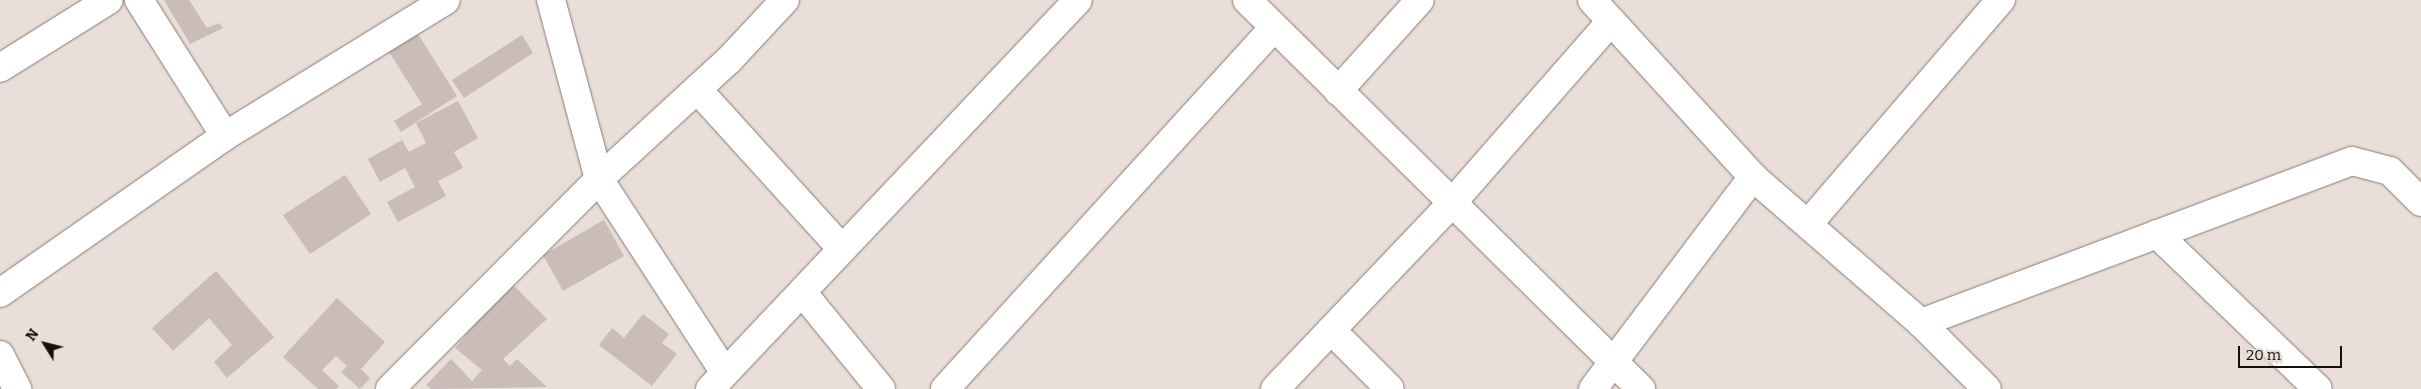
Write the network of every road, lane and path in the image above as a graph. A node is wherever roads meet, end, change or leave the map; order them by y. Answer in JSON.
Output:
{"nodes":[{"id":1,"x":109,"y":0,"type":"edge"},
{"id":2,"x":139,"y":0,"type":"edge"},
{"id":3,"x":446,"y":0,"type":"edge"},
{"id":4,"x":551,"y":0,"type":"edge"},
{"id":5,"x":785,"y":0,"type":"edge"},
{"id":6,"x":1078,"y":0,"type":"edge"},
{"id":7,"x":1247,"y":0,"type":"edge"},
{"id":8,"x":1420,"y":0,"type":"edge"},
{"id":9,"x":1592,"y":0,"type":"edge"},
{"id":10,"x":2001,"y":0,"type":"edge"},
{"id":11,"x":1611,"y":21,"type":"junction"},
{"id":12,"x":1274,"y":27,"type":"junction"},
{"id":13,"x":0,"y":68,"type":"edge"},
{"id":14,"x":697,"y":89,"type":"junction"},
{"id":15,"x":1338,"y":90,"type":"junction"},
{"id":16,"x":226,"y":136,"type":"junction"},
{"id":17,"x":1753,"y":177,"type":"junction"},
{"id":18,"x":599,"y":179,"type":"junction"},
{"id":19,"x":2419,"y":196,"type":"edge"},
{"id":20,"x":1451,"y":204,"type":"junction"},
{"id":21,"x":1808,"y":224,"type":"junction"},
{"id":22,"x":2156,"y":234,"type":"junction"},
{"id":23,"x":842,"y":249,"type":"junction"},
{"id":24,"x":802,"y":292,"type":"junction"},
{"id":25,"x":0,"y":293,"type":"edge"},
{"id":26,"x":1922,"y":323,"type":"junction"},
{"id":27,"x":1331,"y":330,"type":"junction"},
{"id":28,"x":0,"y":355,"type":"edge"},
{"id":29,"x":1613,"y":361,"type":"junction"},
{"id":30,"x":717,"y":381,"type":"edge"},
{"id":31,"x":17,"y":389,"type":"edge"},
{"id":32,"x":390,"y":389,"type":"edge"},
{"id":33,"x":881,"y":389,"type":"edge"},
{"id":34,"x":945,"y":389,"type":"edge"},
{"id":35,"x":1275,"y":389,"type":"edge"},
{"id":36,"x":1390,"y":389,"type":"edge"},
{"id":37,"x":1593,"y":389,"type":"edge"},
{"id":38,"x":1641,"y":389,"type":"edge"},
{"id":39,"x":1987,"y":389,"type":"edge"},
{"id":40,"x":2318,"y":389,"type":"edge"}],
"edges":[{"from":1,"to":13,"type":"street"},
{"from":2,"to":16,"type":"street"},
{"from":3,"to":16,"type":"street"},
{"from":4,"to":18,"type":"street"},
{"from":5,"to":14,"type":"street"},
{"from":6,"to":23,"type":"street"},
{"from":7,"to":12,"type":"street"},
{"from":8,"to":15,"type":"street"},
{"from":9,"to":11,"type":"street"},
{"from":10,"to":21,"type":"street"},
{"from":11,"to":17,"type":"street"},
{"from":11,"to":20,"type":"street"},
{"from":12,"to":15,"type":"street"},
{"from":12,"to":34,"type":"street"},
{"from":14,"to":18,"type":"street"},
{"from":14,"to":23,"type":"street"},
{"from":15,"to":20,"type":"street"},
{"from":16,"to":25,"type":"street"},
{"from":17,"to":21,"type":"street"},
{"from":17,"to":29,"type":"street"},
{"from":18,"to":30,"type":"street"},
{"from":18,"to":32,"type":"street"},
{"from":19,"to":22,"type":"street"},
{"from":20,"to":27,"type":"street"},
{"from":20,"to":29,"type":"street"},
{"from":21,"to":26,"type":"street"},
{"from":22,"to":26,"type":"street"},
{"from":22,"to":40,"type":"street"},
{"from":23,"to":24,"type":"street"},
{"from":24,"to":30,"type":"street"},
{"from":24,"to":33,"type":"street"},
{"from":26,"to":39,"type":"street"},
{"from":27,"to":35,"type":"street"},
{"from":27,"to":36,"type":"street"},
{"from":28,"to":31,"type":"street"},
{"from":29,"to":37,"type":"street"},
{"from":29,"to":38,"type":"street"}]}
